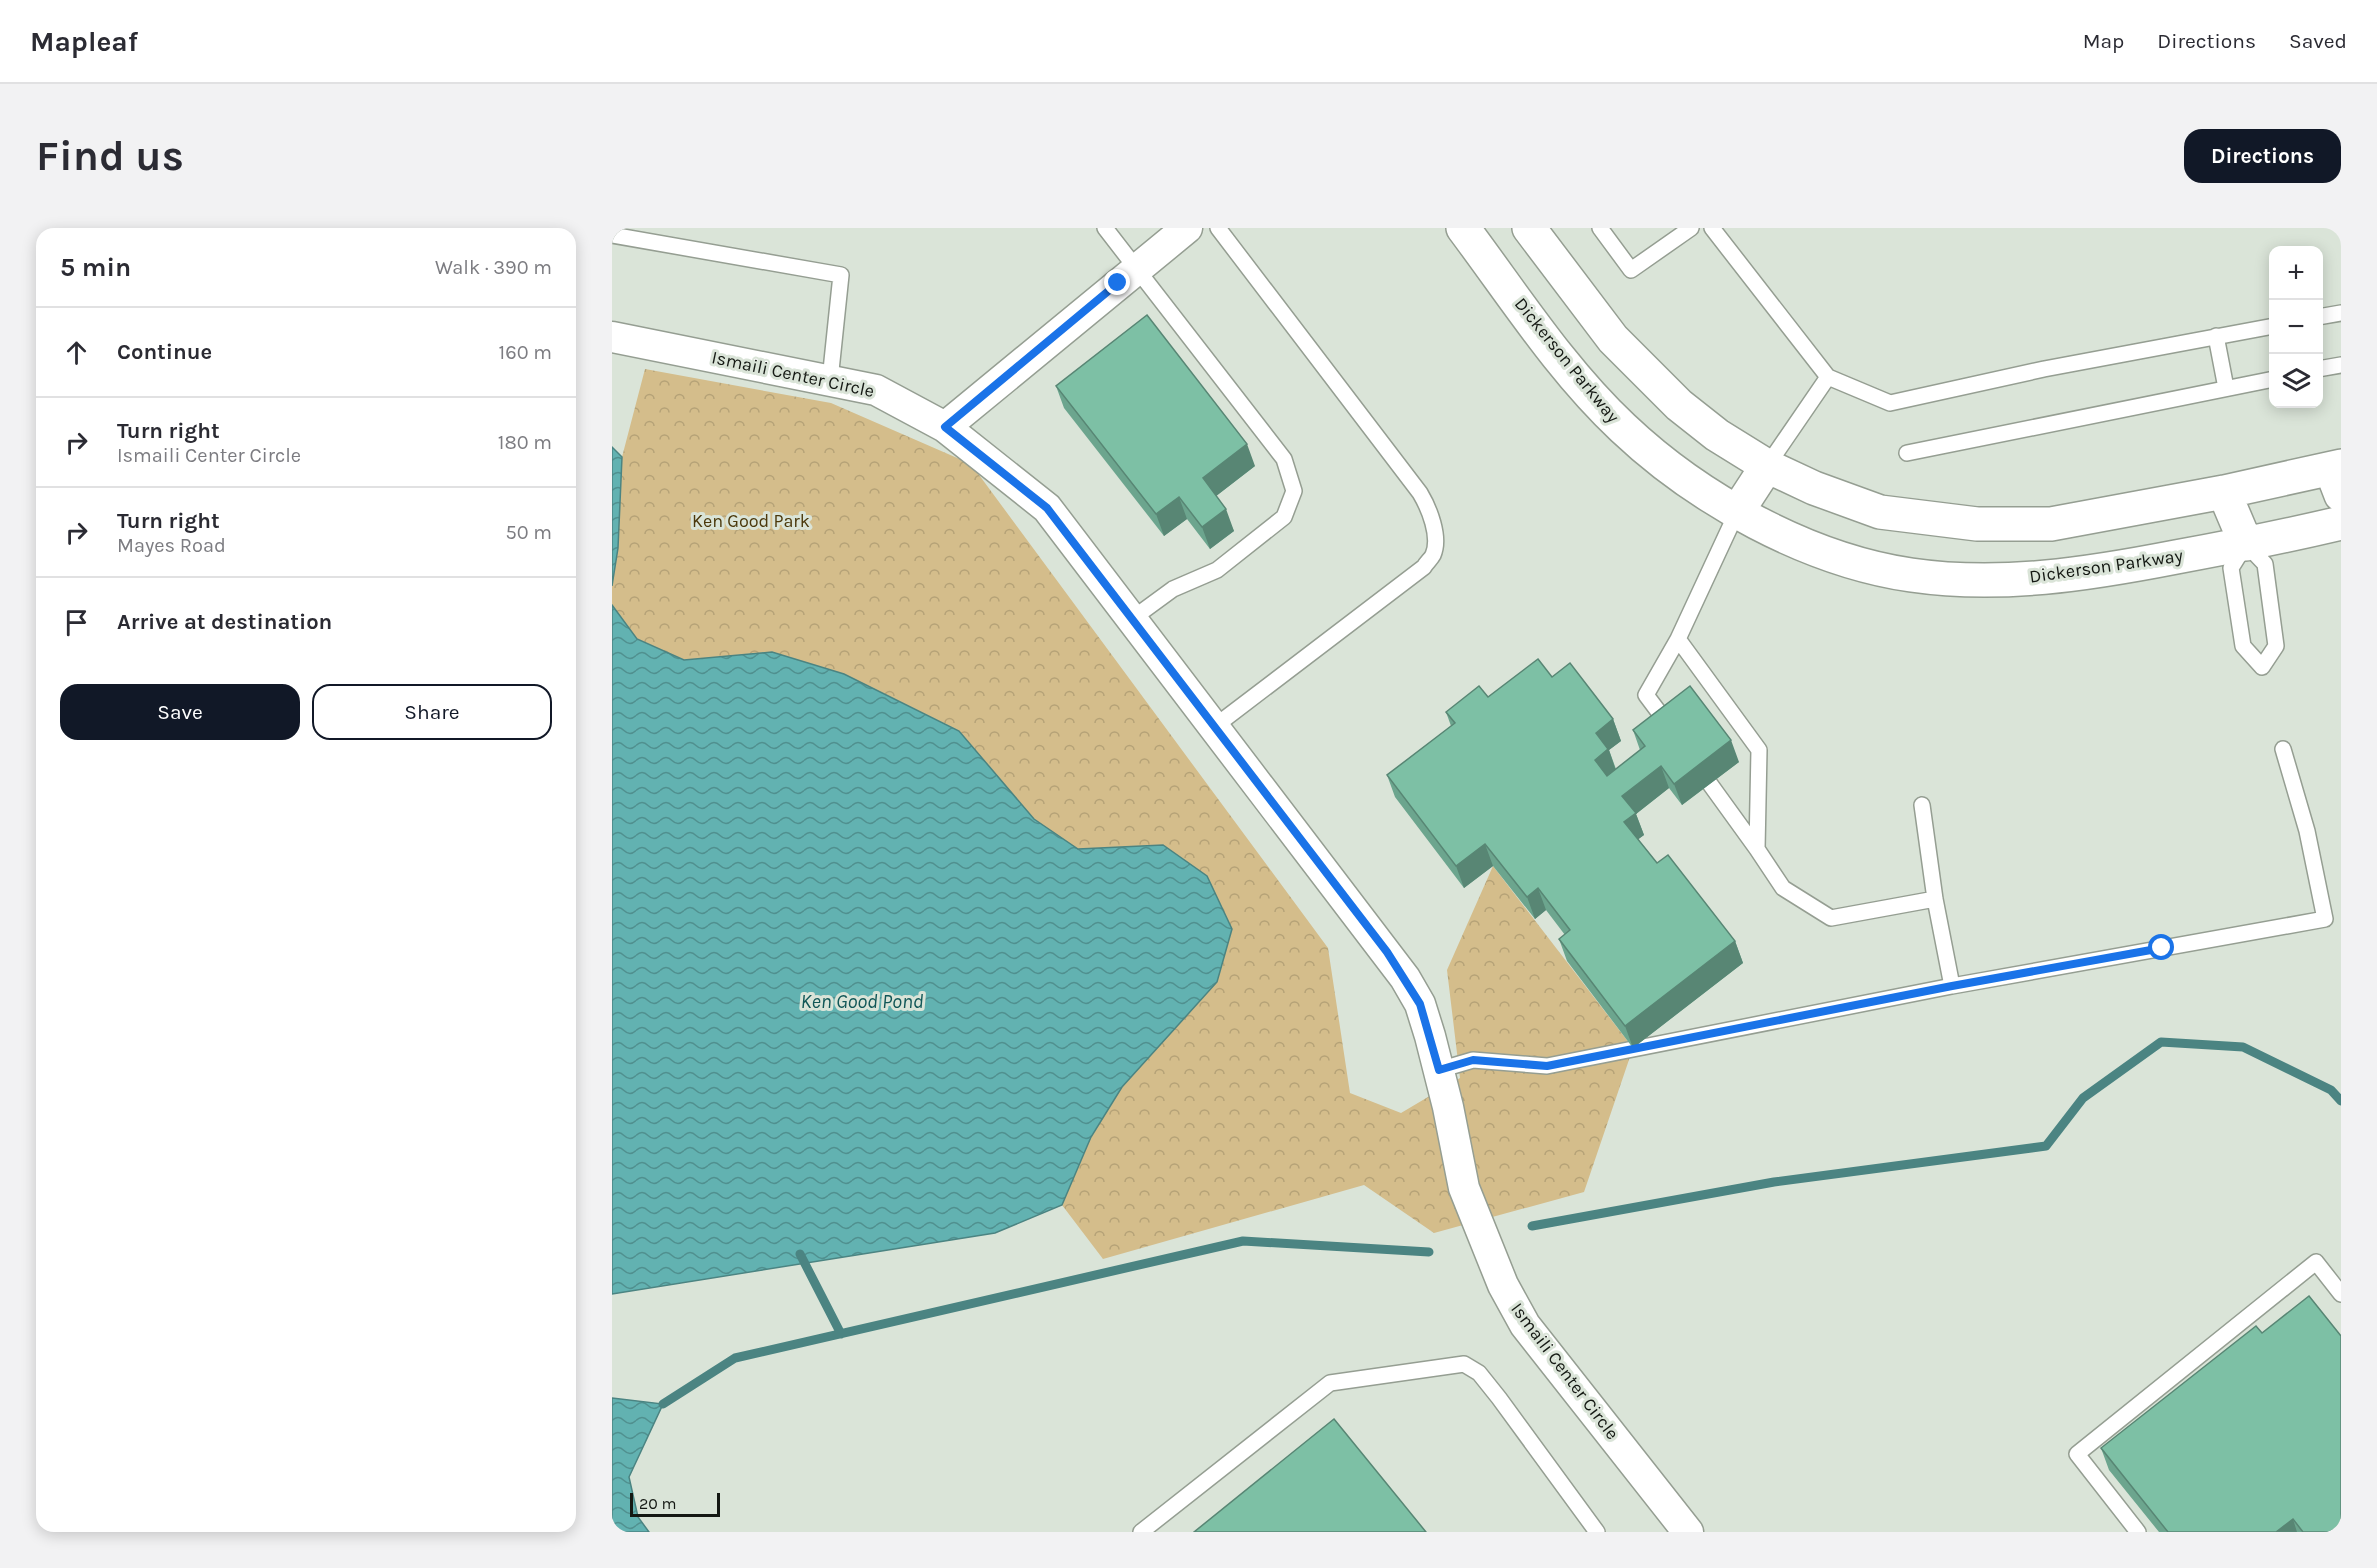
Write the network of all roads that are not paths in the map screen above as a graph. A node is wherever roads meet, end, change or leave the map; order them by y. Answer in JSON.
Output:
{"nodes":[{"id":1,"x":1105,"y":228,"type":"edge"},
{"id":2,"x":1187,"y":228,"type":"edge"},
{"id":3,"x":1218,"y":228,"type":"edge"},
{"id":4,"x":1463,"y":228,"type":"edge"},
{"id":5,"x":1529,"y":228,"type":"edge"},
{"id":6,"x":1600,"y":228,"type":"edge"},
{"id":7,"x":1691,"y":228,"type":"edge"},
{"id":8,"x":1712,"y":228,"type":"edge"},
{"id":9,"x":612,"y":235,"type":"edge"},
{"id":10,"x":1136,"y":269,"type":"junction"},
{"id":11,"x":2341,"y":313,"type":"edge"},
{"id":12,"x":2323,"y":316,"type":"edge"},
{"id":13,"x":2269,"y":327,"type":"edge"},
{"id":14,"x":2216,"y":336,"type":"junction"},
{"id":15,"x":612,"y":338,"type":"edge"},
{"id":16,"x":2341,"y":365,"type":"edge"},
{"id":17,"x":2323,"y":368,"type":"edge"},
{"id":18,"x":1828,"y":377,"type":"junction"},
{"id":19,"x":830,"y":380,"type":"junction"},
{"id":20,"x":2269,"y":380,"type":"edge"},
{"id":21,"x":2226,"y":388,"type":"junction"},
{"id":22,"x":945,"y":427,"type":"junction"},
{"id":23,"x":1907,"y":453,"type":"dead end"},
{"id":24,"x":1767,"y":466,"type":"junction"},
{"id":25,"x":2338,"y":477,"type":"edge"},
{"id":26,"x":2224,"y":492,"type":"junction"},
{"id":27,"x":1737,"y":512,"type":"junction"},
{"id":28,"x":2341,"y":523,"type":"edge"},
{"id":29,"x":2246,"y":544,"type":"junction"},
{"id":30,"x":1132,"y":619,"type":"junction"},
{"id":31,"x":1678,"y":639,"type":"junction"},
{"id":32,"x":1214,"y":727,"type":"junction"},
{"id":33,"x":1671,"y":729,"type":"edge"},
{"id":34,"x":2283,"y":749,"type":"dead end"},
{"id":35,"x":1710,"y":784,"type":"edge"},
{"id":36,"x":1922,"y":805,"type":"dead end"},
{"id":37,"x":1757,"y":849,"type":"junction"},
{"id":38,"x":1935,"y":899,"type":"junction"},
{"id":39,"x":1952,"y":986,"type":"junction"},
{"id":40,"x":1439,"y":1070,"type":"junction"},
{"id":41,"x":2341,"y":1294,"type":"edge"},
{"id":42,"x":1141,"y":1532,"type":"edge"},
{"id":43,"x":1597,"y":1532,"type":"edge"},
{"id":44,"x":1688,"y":1532,"type":"edge"},
{"id":45,"x":2138,"y":1532,"type":"edge"}],
"edges":[{"from":1,"to":10,"type":"lane"},
{"from":2,"to":10,"type":"street"},
{"from":3,"to":32,"type":"lane"},
{"from":4,"to":27,"type":"street","name":"Dickerson Parkway"},
{"from":5,"to":24,"type":"street"},
{"from":6,"to":7,"type":"lane"},
{"from":8,"to":18,"type":"lane"},
{"from":9,"to":19,"type":"lane"},
{"from":10,"to":22,"type":"street"},
{"from":10,"to":30,"type":"lane"},
{"from":11,"to":12,"type":"lane"},
{"from":13,"to":14,"type":"lane"},
{"from":14,"to":18,"type":"lane"},
{"from":14,"to":21,"type":"lane"},
{"from":15,"to":19,"type":"street","name":"Ismaili Center Circle"},
{"from":16,"to":17,"type":"lane"},
{"from":18,"to":24,"type":"lane"},
{"from":19,"to":22,"type":"street","name":"Ismaili Center Circle"},
{"from":20,"to":21,"type":"lane"},
{"from":21,"to":23,"type":"lane"},
{"from":22,"to":30,"type":"street","name":"Ismaili Center Circle"},
{"from":24,"to":26,"type":"street"},
{"from":24,"to":27,"type":"street"},
{"from":25,"to":26,"type":"street"},
{"from":26,"to":29,"type":"street"},
{"from":27,"to":29,"type":"street","name":"Dickerson Parkway"},
{"from":27,"to":31,"type":"lane"},
{"from":28,"to":29,"type":"street","name":"Dickerson Parkway"},
{"from":29,"to":29,"type":"lane"},
{"from":30,"to":32,"type":"street","name":"Ismaili Center Circle"},
{"from":31,"to":33,"type":"lane"},
{"from":31,"to":37,"type":"lane"},
{"from":32,"to":40,"type":"street","name":"Ismaili Center Circle"},
{"from":34,"to":39,"type":"lane"},
{"from":35,"to":37,"type":"lane"},
{"from":36,"to":38,"type":"lane"},
{"from":37,"to":38,"type":"lane"},
{"from":38,"to":39,"type":"lane"},
{"from":39,"to":40,"type":"lane"},
{"from":40,"to":44,"type":"street","name":"Ismaili Center Circle"},
{"from":41,"to":45,"type":"lane"},
{"from":42,"to":43,"type":"lane"}]}
